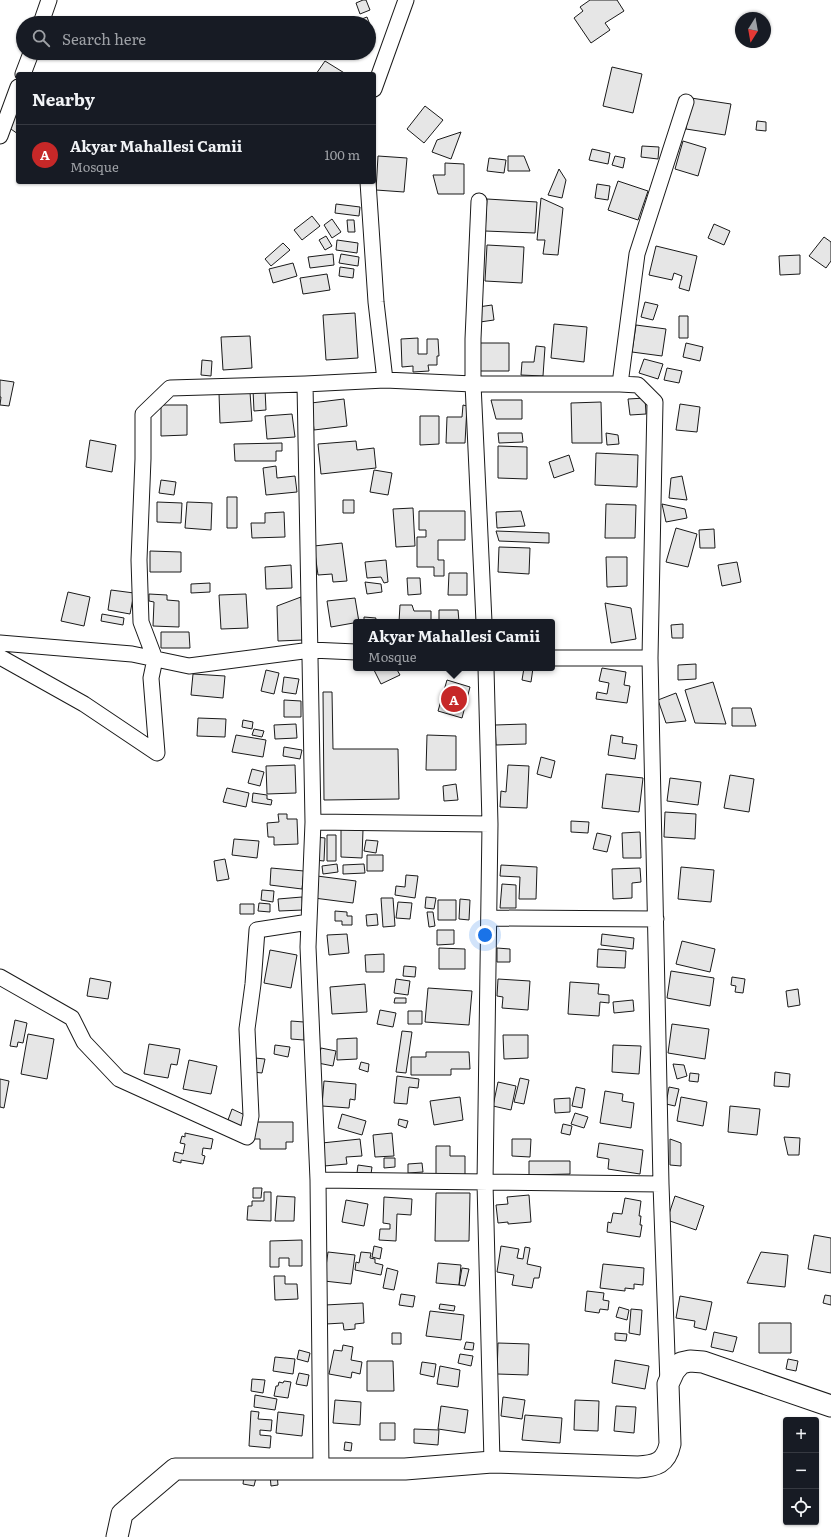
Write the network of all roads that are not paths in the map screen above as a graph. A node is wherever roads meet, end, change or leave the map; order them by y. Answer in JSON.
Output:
{"nodes":[{"id":1,"x":50,"y":0,"type":"edge"},
{"id":2,"x":406,"y":0,"type":"edge"},
{"id":3,"x":44,"y":16,"type":"edge"},
{"id":4,"x":28,"y":60,"type":"edge"},
{"id":5,"x":24,"y":72,"type":"edge"},
{"id":6,"x":376,"y":83,"type":"edge"},
{"id":7,"x":16,"y":92,"type":"edge"},
{"id":8,"x":686,"y":102,"type":"dead end"},
{"id":9,"x":0,"y":136,"type":"edge"},
{"id":10,"x":368,"y":184,"type":"edge"},
{"id":11,"x":479,"y":201,"type":"dead end"},
{"id":12,"x":385,"y":380,"type":"junction"},
{"id":13,"x":305,"y":384,"type":"junction"},
{"id":14,"x":473,"y":384,"type":"junction"},
{"id":15,"x":620,"y":384,"type":"junction"},
{"id":16,"x":484,"y":619,"type":"edge"},
{"id":17,"x":0,"y":643,"type":"edge"},
{"id":18,"x":310,"y":650,"type":"junction"},
{"id":19,"x":353,"y":652,"type":"edge"},
{"id":20,"x":0,"y":657,"type":"edge"},
{"id":21,"x":555,"y":658,"type":"edge"},
{"id":22,"x":650,"y":658,"type":"junction"},
{"id":23,"x":155,"y":659,"type":"junction"},
{"id":24,"x":486,"y":671,"type":"edge"},
{"id":25,"x":313,"y":822,"type":"junction"},
{"id":26,"x":490,"y":824,"type":"junction"},
{"id":27,"x":490,"y":918,"type":"junction"},
{"id":28,"x":656,"y":919,"type":"junction"},
{"id":29,"x":309,"y":922,"type":"junction"},
{"id":30,"x":0,"y":977,"type":"edge"},
{"id":31,"x":318,"y":1180,"type":"junction"},
{"id":32,"x":485,"y":1183,"type":"junction"},
{"id":33,"x":661,"y":1184,"type":"junction"},
{"id":34,"x":668,"y":1384,"type":"junction"},
{"id":35,"x":831,"y":1406,"type":"edge"},
{"id":36,"x":492,"y":1462,"type":"junction"},
{"id":37,"x":321,"y":1466,"type":"junction"},
{"id":38,"x":111,"y":1537,"type":"edge"},
{"id":39,"x":117,"y":1537,"type":"edge"}],
"edges":[{"from":1,"to":3,"type":"street"},
{"from":2,"to":6,"type":"street"},
{"from":4,"to":5,"type":"street"},
{"from":7,"to":9,"type":"street"},
{"from":8,"to":15,"type":"street"},
{"from":10,"to":12,"type":"street"},
{"from":11,"to":14,"type":"street"},
{"from":12,"to":13,"type":"street"},
{"from":12,"to":14,"type":"street"},
{"from":13,"to":18,"type":"street"},
{"from":13,"to":23,"type":"street"},
{"from":14,"to":15,"type":"street"},
{"from":14,"to":16,"type":"street"},
{"from":15,"to":22,"type":"street"},
{"from":17,"to":23,"type":"street"},
{"from":18,"to":19,"type":"street"},
{"from":18,"to":23,"type":"street"},
{"from":18,"to":25,"type":"street"},
{"from":20,"to":23,"type":"street"},
{"from":21,"to":22,"type":"street"},
{"from":22,"to":28,"type":"street"},
{"from":24,"to":26,"type":"street"},
{"from":25,"to":26,"type":"street"},
{"from":25,"to":29,"type":"street"},
{"from":26,"to":27,"type":"street"},
{"from":27,"to":28,"type":"street"},
{"from":27,"to":32,"type":"street"},
{"from":28,"to":33,"type":"street"},
{"from":29,"to":30,"type":"street"},
{"from":29,"to":31,"type":"street"},
{"from":31,"to":32,"type":"street"},
{"from":31,"to":37,"type":"street"},
{"from":32,"to":33,"type":"street"},
{"from":32,"to":36,"type":"street"},
{"from":33,"to":34,"type":"street"},
{"from":34,"to":35,"type":"main road"},
{"from":34,"to":36,"type":"main road"},
{"from":36,"to":37,"type":"main road"},
{"from":37,"to":38,"type":"main road"},
{"from":37,"to":39,"type":"main road"}]}
